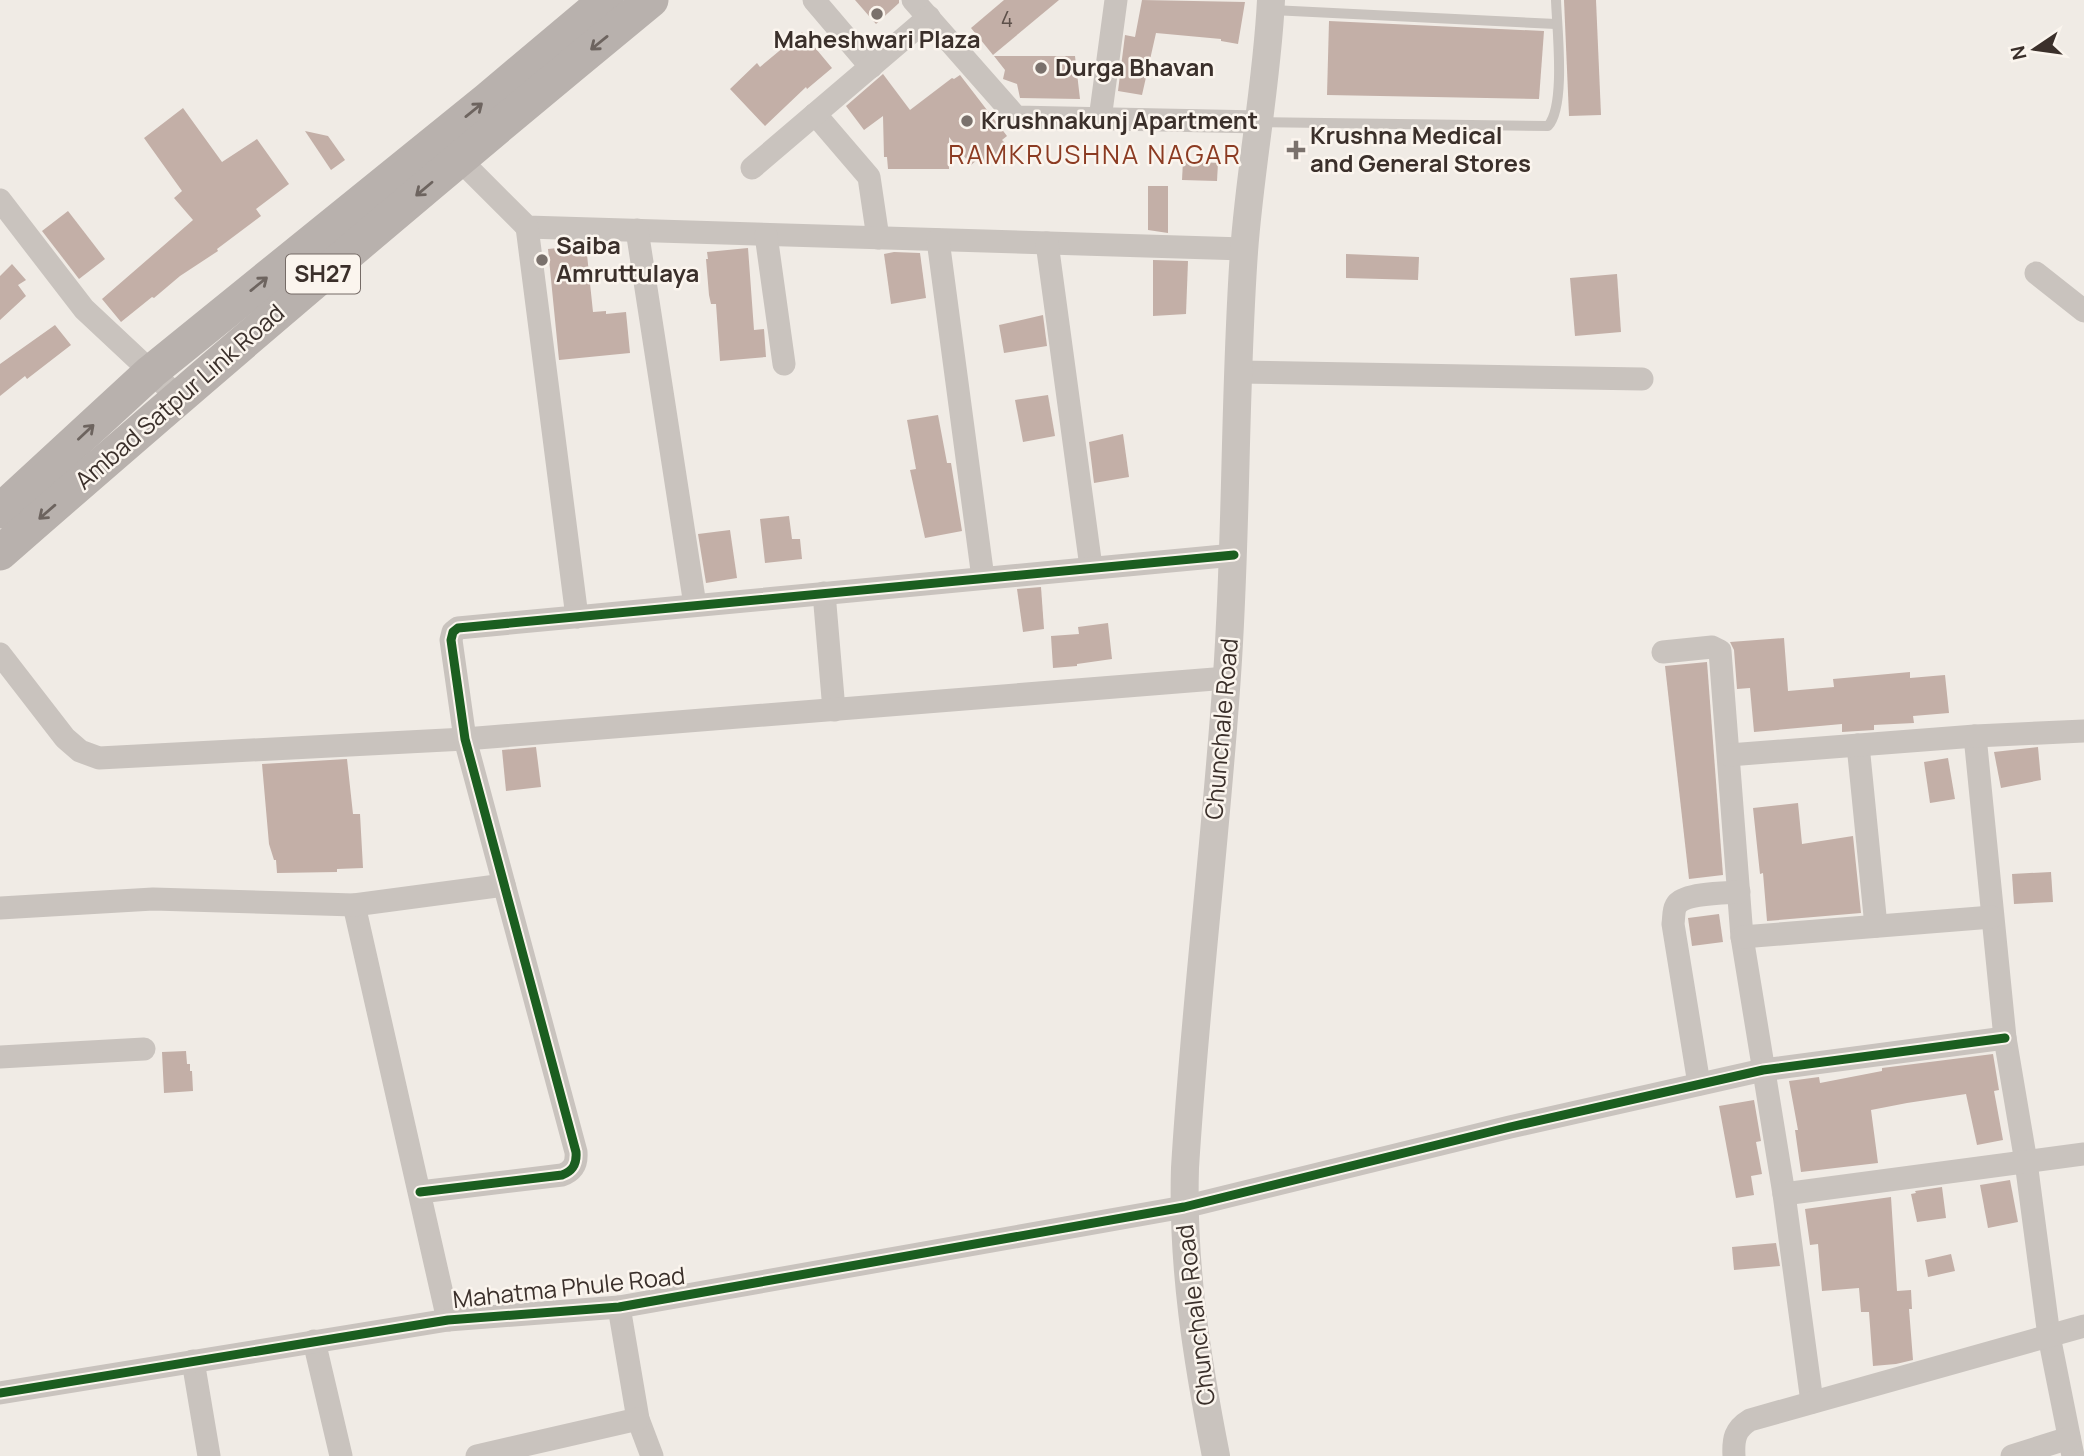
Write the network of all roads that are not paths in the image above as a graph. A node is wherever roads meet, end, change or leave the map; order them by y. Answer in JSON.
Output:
{"nodes":[{"id":1,"x":606,"y":0,"type":"edge"},
{"id":2,"x":651,"y":0,"type":"edge"},
{"id":3,"x":814,"y":0,"type":"edge"},
{"id":4,"x":913,"y":0,"type":"edge"},
{"id":5,"x":1116,"y":0,"type":"edge"},
{"id":6,"x":1556,"y":0,"type":"edge"},
{"id":7,"x":1270,"y":5,"type":"edge"},
{"id":8,"x":929,"y":17,"type":"junction"},
{"id":9,"x":1556,"y":24,"type":"junction"},
{"id":10,"x":871,"y":67,"type":"junction"},
{"id":11,"x":815,"y":114,"type":"junction"},
{"id":12,"x":1100,"y":119,"type":"junction"},
{"id":13,"x":1260,"y":122,"type":"junction"},
{"id":14,"x":449,"y":149,"type":"junction"},
{"id":15,"x":752,"y":168,"type":"dead end"},
{"id":16,"x":0,"y":200,"type":"edge"},
{"id":17,"x":527,"y":227,"type":"junction"},
{"id":18,"x":636,"y":230,"type":"junction"},
{"id":19,"x":766,"y":234,"type":"junction"},
{"id":20,"x":878,"y":238,"type":"junction"},
{"id":21,"x":938,"y":240,"type":"junction"},
{"id":22,"x":1047,"y":243,"type":"junction"},
{"id":23,"x":1244,"y":249,"type":"junction"},
{"id":24,"x":2036,"y":273,"type":"dead end"},
{"id":25,"x":2084,"y":311,"type":"edge"},
{"id":26,"x":784,"y":364,"type":"dead end"},
{"id":27,"x":151,"y":372,"type":"junction"},
{"id":28,"x":1238,"y":372,"type":"junction"},
{"id":29,"x":1642,"y":379,"type":"dead end"},
{"id":30,"x":178,"y":397,"type":"junction"},
{"id":31,"x":0,"y":511,"type":"edge"},
{"id":32,"x":0,"y":553,"type":"edge"},
{"id":33,"x":1234,"y":555,"type":"junction"},
{"id":34,"x":1091,"y":567,"type":"junction"},
{"id":35,"x":984,"y":578,"type":"junction"},
{"id":36,"x":824,"y":593,"type":"junction"},
{"id":37,"x":695,"y":605,"type":"junction"},
{"id":38,"x":577,"y":617,"type":"junction"},
{"id":39,"x":1663,"y":652,"type":"dead end"},
{"id":40,"x":0,"y":654,"type":"edge"},
{"id":41,"x":1227,"y":678,"type":"junction"},
{"id":42,"x":834,"y":710,"type":"junction"},
{"id":43,"x":2084,"y":731,"type":"edge"},
{"id":44,"x":1975,"y":736,"type":"junction"},
{"id":45,"x":465,"y":739,"type":"junction"},
{"id":46,"x":1858,"y":745,"type":"junction"},
{"id":47,"x":1729,"y":755,"type":"junction"},
{"id":48,"x":504,"y":885,"type":"junction"},
{"id":49,"x":1739,"y":892,"type":"junction"},
{"id":50,"x":354,"y":905,"type":"junction"},
{"id":51,"x":0,"y":908,"type":"edge"},
{"id":52,"x":1992,"y":917,"type":"junction"},
{"id":53,"x":1876,"y":926,"type":"junction"},
{"id":54,"x":1742,"y":937,"type":"junction"},
{"id":55,"x":2006,"y":1038,"type":"junction"},
{"id":56,"x":144,"y":1049,"type":"dead end"},
{"id":57,"x":0,"y":1057,"type":"edge"},
{"id":58,"x":1763,"y":1070,"type":"junction"},
{"id":59,"x":1699,"y":1084,"type":"junction"},
{"id":60,"x":2084,"y":1154,"type":"edge"},
{"id":61,"x":2026,"y":1162,"type":"junction"},
{"id":62,"x":420,"y":1192,"type":"junction"},
{"id":63,"x":1784,"y":1194,"type":"junction"},
{"id":64,"x":1184,"y":1207,"type":"junction"},
{"id":65,"x":619,"y":1307,"type":"junction"},
{"id":66,"x":448,"y":1320,"type":"junction"},
{"id":67,"x":2084,"y":1326,"type":"edge"},
{"id":68,"x":2049,"y":1336,"type":"junction"},
{"id":69,"x":314,"y":1341,"type":"junction"},
{"id":70,"x":193,"y":1362,"type":"junction"},
{"id":71,"x":0,"y":1393,"type":"edge"},
{"id":72,"x":1812,"y":1402,"type":"junction"},
{"id":73,"x":638,"y":1419,"type":"junction"},
{"id":74,"x":2071,"y":1447,"type":"edge"},
{"id":75,"x":209,"y":1456,"type":"edge"},
{"id":76,"x":341,"y":1456,"type":"edge"},
{"id":77,"x":477,"y":1456,"type":"edge"},
{"id":78,"x":652,"y":1456,"type":"edge"},
{"id":79,"x":1216,"y":1456,"type":"edge"},
{"id":80,"x":1734,"y":1456,"type":"edge"},
{"id":81,"x":2012,"y":1456,"type":"edge"}],
"edges":[{"from":14,"to":1,"type":"main road","name":"Ambad Satpur Link Road","one_way":true},
{"from":2,"to":14,"type":"main road","name":"Ambad Satpur Link Road","number":"SH27","one_way":true},
{"from":3,"to":10,"type":"street"},
{"from":4,"to":8,"type":"street"},
{"from":5,"to":12,"type":"street"},
{"from":6,"to":9,"type":"lane"},
{"from":7,"to":9,"type":"lane"},
{"from":7,"to":13,"type":"street","name":"Chunchale Road"},
{"from":8,"to":10,"type":"street"},
{"from":8,"to":12,"type":"street"},
{"from":9,"to":13,"type":"lane"},
{"from":10,"to":11,"type":"street"},
{"from":11,"to":15,"type":"street"},
{"from":11,"to":20,"type":"street"},
{"from":12,"to":13,"type":"street"},
{"from":13,"to":23,"type":"street","name":"Chunchale Road"},
{"from":14,"to":17,"type":"street"},
{"from":27,"to":14,"type":"main road","name":"Ambad Satpur Link Road","one_way":true},
{"from":14,"to":30,"type":"main road","name":"Ambad Satpur Link Road","number":"SH27","one_way":true},
{"from":16,"to":27,"type":"street"},
{"from":17,"to":18,"type":"street"},
{"from":17,"to":38,"type":"street"},
{"from":18,"to":19,"type":"street"},
{"from":18,"to":37,"type":"street"},
{"from":19,"to":20,"type":"street"},
{"from":19,"to":26,"type":"street"},
{"from":20,"to":21,"type":"street"},
{"from":21,"to":22,"type":"street"},
{"from":21,"to":35,"type":"street"},
{"from":22,"to":23,"type":"street"},
{"from":22,"to":34,"type":"street"},
{"from":23,"to":28,"type":"street","name":"Chunchale Road"},
{"from":24,"to":25,"type":"street"},
{"from":27,"to":30,"type":"street"},
{"from":31,"to":27,"type":"main road","name":"Ambad Satpur Link Road","one_way":true},
{"from":28,"to":29,"type":"street"},
{"from":28,"to":33,"type":"street","name":"Chunchale Road"},
{"from":30,"to":32,"type":"main road","name":"Ambad Satpur Link Road","number":"SH27","one_way":true},
{"from":33,"to":34,"type":"street"},
{"from":33,"to":41,"type":"street","name":"Chunchale Road"},
{"from":34,"to":35,"type":"street"},
{"from":35,"to":36,"type":"street"},
{"from":36,"to":37,"type":"street"},
{"from":36,"to":42,"type":"street"},
{"from":37,"to":38,"type":"street"},
{"from":38,"to":45,"type":"street"},
{"from":39,"to":47,"type":"street"},
{"from":40,"to":45,"type":"street"},
{"from":41,"to":42,"type":"street"},
{"from":41,"to":64,"type":"street","name":"Chunchale Road"},
{"from":42,"to":45,"type":"street"},
{"from":43,"to":44,"type":"street"},
{"from":44,"to":46,"type":"street"},
{"from":44,"to":52,"type":"street"},
{"from":45,"to":48,"type":"street"},
{"from":46,"to":47,"type":"street"},
{"from":46,"to":53,"type":"street"},
{"from":47,"to":49,"type":"street"},
{"from":48,"to":50,"type":"street"},
{"from":48,"to":62,"type":"street"},
{"from":49,"to":54,"type":"street"},
{"from":49,"to":59,"type":"street"},
{"from":50,"to":51,"type":"street"},
{"from":50,"to":62,"type":"street"},
{"from":52,"to":53,"type":"street"},
{"from":52,"to":55,"type":"street"},
{"from":53,"to":54,"type":"street"},
{"from":54,"to":58,"type":"street"},
{"from":55,"to":58,"type":"street","name":"Mahatma Phule Road"},
{"from":55,"to":61,"type":"street"},
{"from":56,"to":57,"type":"street"},
{"from":58,"to":59,"type":"street","name":"Mahatma Phule Road"},
{"from":58,"to":63,"type":"street"},
{"from":59,"to":64,"type":"street","name":"Mahatma Phule Road"},
{"from":60,"to":61,"type":"street"},
{"from":61,"to":63,"type":"street"},
{"from":61,"to":68,"type":"street"},
{"from":62,"to":66,"type":"street"},
{"from":63,"to":72,"type":"street"},
{"from":64,"to":65,"type":"street","name":"Mahatma Phule Road"},
{"from":64,"to":79,"type":"street","name":"Chunchale Road"},
{"from":65,"to":66,"type":"street","name":"Mahatma Phule Road"},
{"from":65,"to":73,"type":"street"},
{"from":66,"to":69,"type":"street","name":"Mahatma Phule Road"},
{"from":67,"to":68,"type":"street"},
{"from":68,"to":72,"type":"street"},
{"from":68,"to":74,"type":"street"},
{"from":69,"to":70,"type":"street","name":"Mahatma Phule Road"},
{"from":69,"to":76,"type":"street"},
{"from":70,"to":71,"type":"street","name":"Mahatma Phule Road"},
{"from":70,"to":75,"type":"street"},
{"from":72,"to":80,"type":"street"},
{"from":73,"to":77,"type":"street"},
{"from":73,"to":78,"type":"street"},
{"from":74,"to":81,"type":"street"}]}
